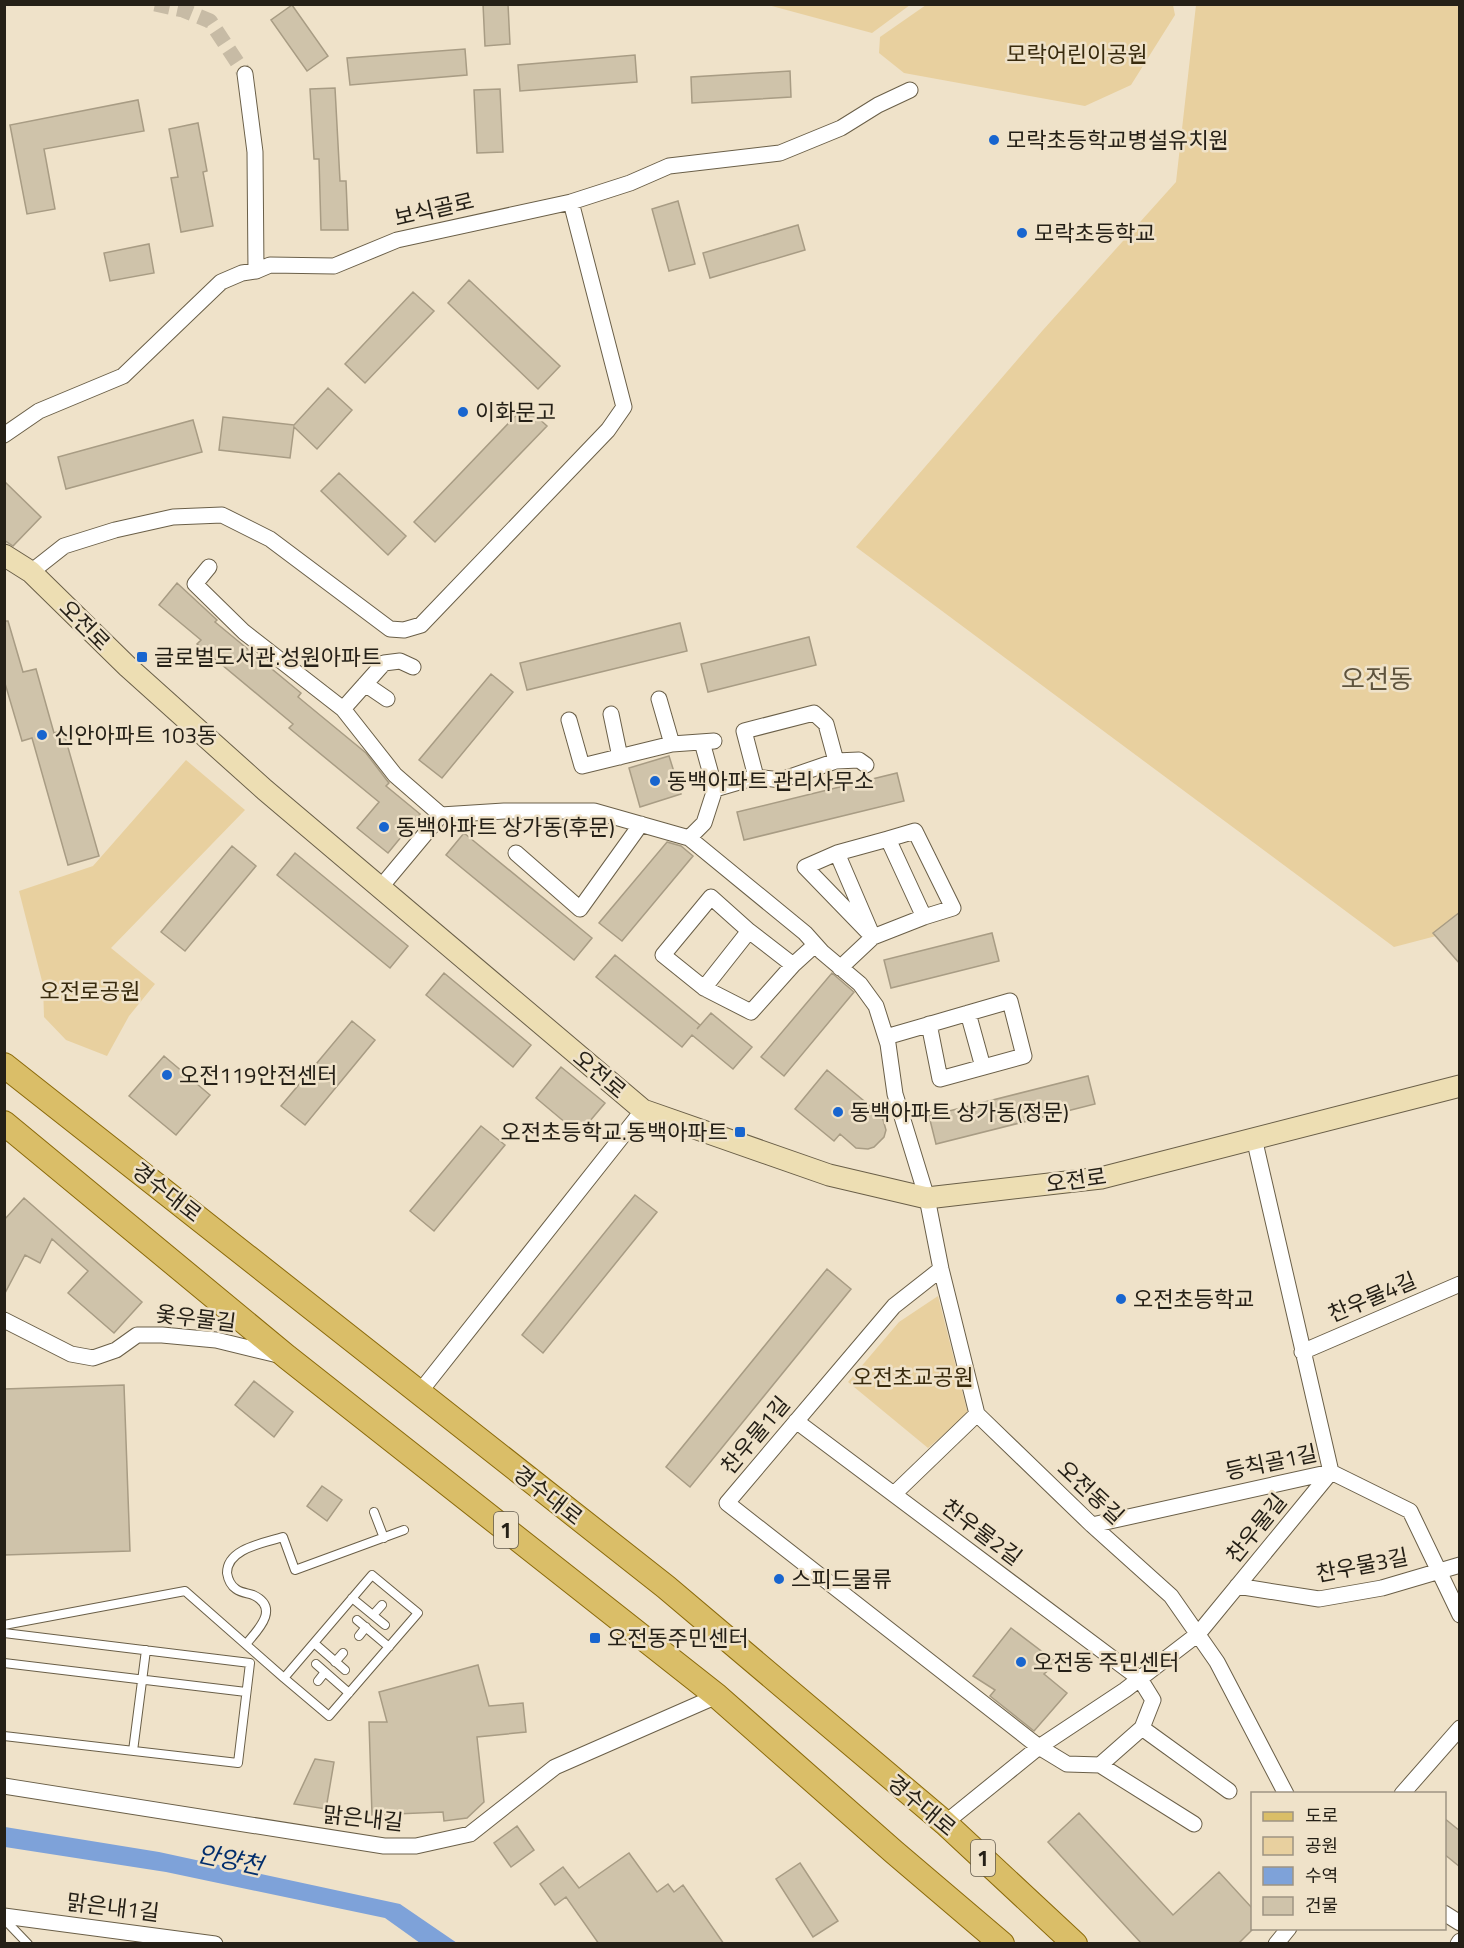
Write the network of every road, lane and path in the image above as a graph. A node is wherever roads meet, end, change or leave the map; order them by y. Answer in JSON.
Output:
{"nodes":[{"id":1,"x":245,"y":74,"type":"tunnel mouth"},
{"id":2,"x":910,"y":90,"type":"dead end"},
{"id":3,"x":571,"y":202,"type":"junction"},
{"id":4,"x":256,"y":271,"type":"junction"},
{"id":5,"x":4,"y":435,"type":"edge"},
{"id":6,"x":4,"y":555,"type":"edge"},
{"id":7,"x":209,"y":567,"type":"dead end"},
{"id":8,"x":31,"y":572,"type":"junction"},
{"id":9,"x":413,"y":667,"type":"dead end"},
{"id":10,"x":365,"y":684,"type":"junction"},
{"id":11,"x":387,"y":699,"type":"dead end"},
{"id":12,"x":659,"y":699,"type":"dead end"},
{"id":13,"x":343,"y":709,"type":"junction"},
{"id":14,"x":611,"y":714,"type":"dead end"},
{"id":15,"x":569,"y":720,"type":"dead end"},
{"id":16,"x":672,"y":744,"type":"junction"},
{"id":17,"x":620,"y":757,"type":"junction"},
{"id":18,"x":836,"y":761,"type":"junction"},
{"id":19,"x":866,"y":765,"type":"dead end"},
{"id":20,"x":756,"y":777,"type":"junction"},
{"id":21,"x":715,"y":789,"type":"junction"},
{"id":22,"x":441,"y":815,"type":"junction"},
{"id":23,"x":641,"y":824,"type":"junction"},
{"id":24,"x":689,"y":838,"type":"junction"},
{"id":25,"x":888,"y":838,"type":"junction"},
{"id":26,"x":516,"y":853,"type":"dead end"},
{"id":27,"x":837,"y":853,"type":"junction"},
{"id":28,"x":380,"y":888,"type":"junction"},
{"id":29,"x":924,"y":917,"type":"junction"},
{"id":30,"x":749,"y":931,"type":"junction"},
{"id":31,"x":873,"y":937,"type":"junction"},
{"id":32,"x":815,"y":945,"type":"junction"},
{"id":33,"x":793,"y":965,"type":"junction"},
{"id":34,"x":840,"y":968,"type":"junction"},
{"id":35,"x":704,"y":988,"type":"junction"},
{"id":36,"x":968,"y":1013,"type":"junction"},
{"id":37,"x":929,"y":1024,"type":"junction"},
{"id":38,"x":886,"y":1036,"type":"junction"},
{"id":39,"x":4,"y":1065,"type":"edge"},
{"id":40,"x":983,"y":1067,"type":"junction"},
{"id":41,"x":1460,"y":1086,"type":"edge"},
{"id":42,"x":643,"y":1110,"type":"junction"},
{"id":43,"x":4,"y":1124,"type":"edge"},
{"id":44,"x":1254,"y":1138,"type":"junction"},
{"id":45,"x":927,"y":1198,"type":"junction"},
{"id":46,"x":941,"y":1269,"type":"junction"},
{"id":47,"x":1460,"y":1284,"type":"edge"},
{"id":48,"x":4,"y":1320,"type":"edge"},
{"id":49,"x":1302,"y":1352,"type":"junction"},
{"id":50,"x":287,"y":1357,"type":"junction"},
{"id":51,"x":419,"y":1393,"type":"junction"},
{"id":52,"x":976,"y":1414,"type":"junction"},
{"id":53,"x":796,"y":1421,"type":"junction"},
{"id":54,"x":1331,"y":1472,"type":"junction"},
{"id":55,"x":894,"y":1494,"type":"junction"},
{"id":56,"x":374,"y":1512,"type":"dead end"},
{"id":57,"x":1092,"y":1525,"type":"junction"},
{"id":58,"x":404,"y":1530,"type":"dead end"},
{"id":59,"x":384,"y":1538,"type":"junction"},
{"id":60,"x":1460,"y":1566,"type":"edge"},
{"id":61,"x":1439,"y":1572,"type":"junction"},
{"id":62,"x":1237,"y":1586,"type":"junction"},
{"id":63,"x":352,"y":1598,"type":"junction"},
{"id":64,"x":382,"y":1605,"type":"dead end"},
{"id":65,"x":373,"y":1615,"type":"junction"},
{"id":66,"x":1460,"y":1615,"type":"edge"},
{"id":67,"x":357,"y":1620,"type":"dead end"},
{"id":68,"x":4,"y":1625,"type":"edge"},
{"id":69,"x":385,"y":1625,"type":"dead end"},
{"id":70,"x":366,"y":1627,"type":"junction"},
{"id":71,"x":4,"y":1634,"type":"edge"},
{"id":72,"x":1198,"y":1634,"type":"junction"},
{"id":73,"x":359,"y":1636,"type":"dead end"},
{"id":74,"x":314,"y":1643,"type":"junction"},
{"id":75,"x":246,"y":1644,"type":"junction"},
{"id":76,"x":389,"y":1647,"type":"junction"},
{"id":77,"x":146,"y":1650,"type":"junction"},
{"id":78,"x":343,"y":1653,"type":"dead end"},
{"id":79,"x":335,"y":1662,"type":"junction"},
{"id":80,"x":4,"y":1663,"type":"edge"},
{"id":81,"x":316,"y":1664,"type":"dead end"},
{"id":82,"x":345,"y":1670,"type":"dead end"},
{"id":83,"x":325,"y":1672,"type":"junction"},
{"id":84,"x":284,"y":1678,"type":"junction"},
{"id":85,"x":142,"y":1679,"type":"junction"},
{"id":86,"x":1140,"y":1679,"type":"junction"},
{"id":87,"x":318,"y":1681,"type":"dead end"},
{"id":88,"x":246,"y":1692,"type":"junction"},
{"id":89,"x":349,"y":1693,"type":"junction"},
{"id":90,"x":717,"y":1696,"type":"junction"},
{"id":91,"x":1142,"y":1728,"type":"junction"},
{"id":92,"x":1460,"y":1728,"type":"edge"},
{"id":93,"x":4,"y":1736,"type":"edge"},
{"id":94,"x":1039,"y":1747,"type":"junction"},
{"id":95,"x":134,"y":1751,"type":"junction"},
{"id":96,"x":1100,"y":1766,"type":"junction"},
{"id":97,"x":4,"y":1786,"type":"edge"},
{"id":98,"x":1229,"y":1791,"type":"dead end"},
{"id":99,"x":1285,"y":1792,"type":"edge"},
{"id":100,"x":1404,"y":1792,"type":"edge"},
{"id":101,"x":945,"y":1823,"type":"junction"},
{"id":102,"x":1194,"y":1824,"type":"dead end"},
{"id":103,"x":1446,"y":1914,"type":"edge"},
{"id":104,"x":4,"y":1918,"type":"edge"},
{"id":105,"x":1460,"y":1923,"type":"edge"},
{"id":106,"x":1288,"y":1930,"type":"edge"},
{"id":107,"x":28,"y":1944,"type":"edge"},
{"id":108,"x":215,"y":1944,"type":"edge"},
{"id":109,"x":1002,"y":1944,"type":"edge"},
{"id":110,"x":1075,"y":1944,"type":"edge"},
{"id":111,"x":1276,"y":1944,"type":"edge"}],
"edges":[{"from":1,"to":4,"type":"street"},
{"from":2,"to":3,"type":"street","name":"보식골로"},
{"from":3,"to":4,"type":"street","name":"보식골로"},
{"from":3,"to":8,"type":"street"},
{"from":4,"to":5,"type":"street","name":"보식골로"},
{"from":6,"to":8,"type":"street","name":"오전로"},
{"from":7,"to":13,"type":"street"},
{"from":8,"to":28,"type":"street","name":"오전로"},
{"from":9,"to":10,"type":"street"},
{"from":10,"to":11,"type":"street"},
{"from":10,"to":13,"type":"street"},
{"from":12,"to":16,"type":"street"},
{"from":13,"to":22,"type":"street"},
{"from":14,"to":17,"type":"street"},
{"from":15,"to":17,"type":"street"},
{"from":16,"to":17,"type":"street"},
{"from":16,"to":21,"type":"street"},
{"from":18,"to":19,"type":"street"},
{"from":18,"to":20,"type":"street"},
{"from":18,"to":20,"type":"street"},
{"from":20,"to":21,"type":"street"},
{"from":21,"to":24,"type":"street"},
{"from":22,"to":23,"type":"street"},
{"from":22,"to":28,"type":"street"},
{"from":23,"to":24,"type":"street"},
{"from":23,"to":26,"type":"street"},
{"from":24,"to":32,"type":"street"},
{"from":25,"to":27,"type":"street"},
{"from":25,"to":29,"type":"street"},
{"from":25,"to":29,"type":"street"},
{"from":27,"to":31,"type":"street"},
{"from":27,"to":31,"type":"street"},
{"from":28,"to":42,"type":"street","name":"오전로"},
{"from":29,"to":31,"type":"street"},
{"from":30,"to":33,"type":"street"},
{"from":30,"to":35,"type":"street"},
{"from":30,"to":35,"type":"street"},
{"from":31,"to":34,"type":"street"},
{"from":32,"to":33,"type":"street"},
{"from":32,"to":34,"type":"street"},
{"from":33,"to":35,"type":"street"},
{"from":34,"to":38,"type":"street"},
{"from":36,"to":37,"type":"street"},
{"from":36,"to":40,"type":"street"},
{"from":36,"to":40,"type":"street"},
{"from":37,"to":38,"type":"street"},
{"from":37,"to":40,"type":"street"},
{"from":38,"to":45,"type":"street"},
{"from":39,"to":51,"type":"main road","name":"경수대로","number":"1"},
{"from":41,"to":44,"type":"street","name":"오전로"},
{"from":42,"to":45,"type":"street","name":"오전로"},
{"from":42,"to":51,"type":"street"},
{"from":43,"to":50,"type":"main road","number":"1"},
{"from":44,"to":45,"type":"street","name":"오전로"},
{"from":44,"to":49,"type":"street"},
{"from":45,"to":46,"type":"street"},
{"from":46,"to":52,"type":"street"},
{"from":46,"to":53,"type":"street","name":"찬우물1길"},
{"from":47,"to":49,"type":"street","name":"찬우물4길"},
{"from":48,"to":50,"type":"street","name":"옻우물길"},
{"from":49,"to":54,"type":"street"},
{"from":50,"to":90,"type":"main road","number":"1"},
{"from":51,"to":101,"type":"main road","name":"경수대로","number":"1"},
{"from":52,"to":55,"type":"street"},
{"from":52,"to":57,"type":"street","name":"오전동길"},
{"from":53,"to":55,"type":"street","name":"찬우물2길"},
{"from":53,"to":94,"type":"street","name":"찬우물1길"},
{"from":54,"to":57,"type":"street","name":"등칙골1길"},
{"from":54,"to":61,"type":"street","name":"등칙골1길"},
{"from":54,"to":62,"type":"street","name":"찬우물길"},
{"from":55,"to":86,"type":"street","name":"찬우물2길"},
{"from":56,"to":59,"type":"lane"},
{"from":57,"to":72,"type":"street","name":"오전동길"},
{"from":58,"to":59,"type":"lane"},
{"from":59,"to":75,"type":"lane"},
{"from":60,"to":61,"type":"street","name":"찬우물3길"},
{"from":61,"to":62,"type":"street","name":"찬우물3길"},
{"from":61,"to":66,"type":"street","name":"등칙골1길"},
{"from":62,"to":72,"type":"street","name":"찬우물길"},
{"from":63,"to":65,"type":"lane"},
{"from":63,"to":74,"type":"lane"},
{"from":63,"to":76,"type":"lane"},
{"from":64,"to":65,"type":"lane"},
{"from":65,"to":69,"type":"lane"},
{"from":67,"to":70,"type":"lane"},
{"from":68,"to":75,"type":"lane"},
{"from":70,"to":73,"type":"lane"},
{"from":70,"to":76,"type":"lane"},
{"from":71,"to":77,"type":"lane"},
{"from":72,"to":86,"type":"street","name":"찬우물길"},
{"from":72,"to":99,"type":"street","name":"오전동길"},
{"from":74,"to":79,"type":"lane"},
{"from":74,"to":84,"type":"lane"},
{"from":75,"to":84,"type":"lane"},
{"from":76,"to":89,"type":"lane"},
{"from":77,"to":85,"type":"lane"},
{"from":77,"to":88,"type":"lane"},
{"from":78,"to":79,"type":"lane"},
{"from":79,"to":82,"type":"lane"},
{"from":80,"to":85,"type":"lane"},
{"from":81,"to":83,"type":"lane"},
{"from":83,"to":87,"type":"lane"},
{"from":83,"to":89,"type":"lane"},
{"from":84,"to":89,"type":"lane"},
{"from":85,"to":88,"type":"lane"},
{"from":85,"to":95,"type":"lane"},
{"from":86,"to":91,"type":"street"},
{"from":86,"to":94,"type":"street","name":"찬우물길"},
{"from":88,"to":95,"type":"lane"},
{"from":90,"to":97,"type":"street","name":"맑은내길"},
{"from":90,"to":109,"type":"main road","number":"1"},
{"from":91,"to":96,"type":"street"},
{"from":91,"to":98,"type":"street"},
{"from":92,"to":100,"type":"street"},
{"from":93,"to":95,"type":"lane"},
{"from":94,"to":96,"type":"street"},
{"from":94,"to":101,"type":"street","name":"찬우물길"},
{"from":96,"to":102,"type":"street"},
{"from":101,"to":110,"type":"main road","name":"경수대로","number":"1"},
{"from":103,"to":105,"type":"street"},
{"from":104,"to":107,"type":"lane"},
{"from":104,"to":108,"type":"street","name":"맑은내1길"},
{"from":106,"to":111,"type":"street"}]}
